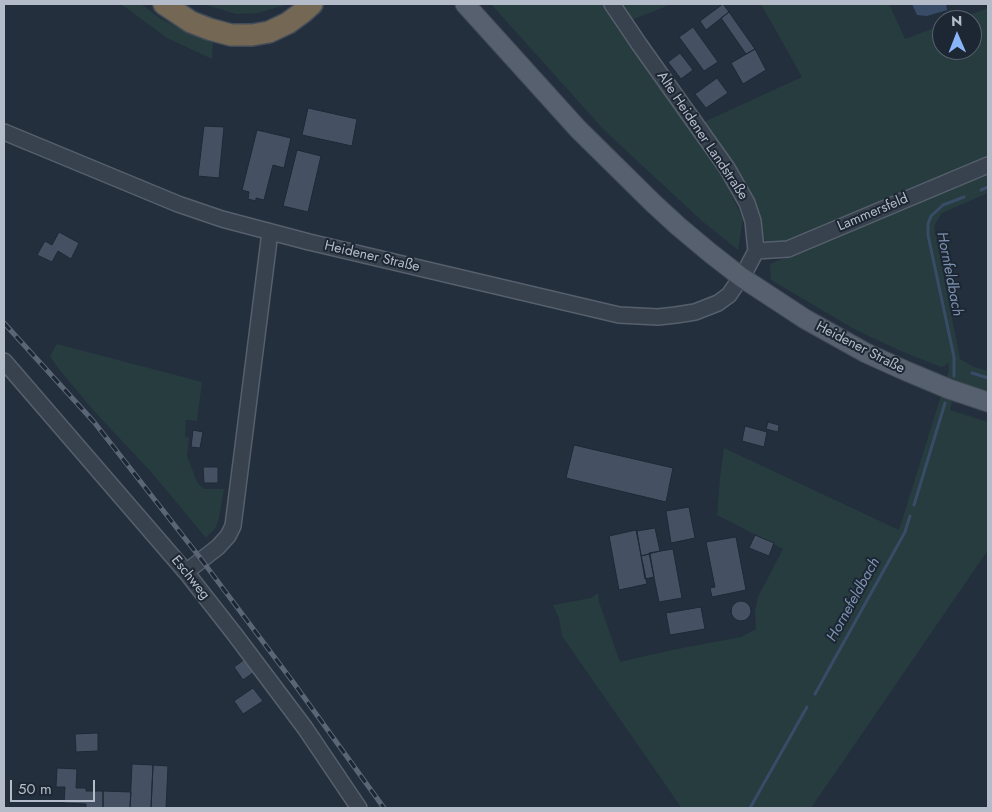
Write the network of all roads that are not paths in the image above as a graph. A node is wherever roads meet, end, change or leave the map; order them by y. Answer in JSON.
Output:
{"nodes":[{"id":1,"x":164,"y":4,"type":"edge"},
{"id":2,"x":176,"y":4,"type":"edge"},
{"id":3,"x":312,"y":4,"type":"edge"},
{"id":4,"x":465,"y":4,"type":"edge"},
{"id":5,"x":612,"y":4,"type":"edge"},
{"id":6,"x":191,"y":22,"type":"junction"},
{"id":7,"x":4,"y":132,"type":"edge"},
{"id":8,"x":988,"y":165,"type":"edge"},
{"id":9,"x":270,"y":232,"type":"junction"},
{"id":10,"x":756,"y":251,"type":"junction"},
{"id":11,"x":741,"y":276,"type":"junction"},
{"id":12,"x":4,"y":361,"type":"edge"},
{"id":13,"x":988,"y":402,"type":"edge"},
{"id":14,"x":186,"y":572,"type":"junction"},
{"id":15,"x":360,"y":808,"type":"edge"}],
"edges":[{"from":1,"to":6,"type":"highway"},
{"from":2,"to":6,"type":"highway"},
{"from":3,"to":6,"type":"highway"},
{"from":4,"to":11,"type":"main road","name":"Heidener Straße"},
{"from":5,"to":10,"type":"street","name":"Alte Heidener Landstraße"},
{"from":7,"to":9,"type":"street","name":"Heidener Straße"},
{"from":8,"to":10,"type":"street","name":"Lammersfeld"},
{"from":9,"to":11,"type":"street","name":"Heidener Straße"},
{"from":9,"to":14,"type":"street"},
{"from":10,"to":11,"type":"street"},
{"from":11,"to":13,"type":"main road","name":"Heidener Straße"},
{"from":12,"to":14,"type":"street","name":"Eschweg"},
{"from":14,"to":15,"type":"street","name":"Eschweg"}]}
